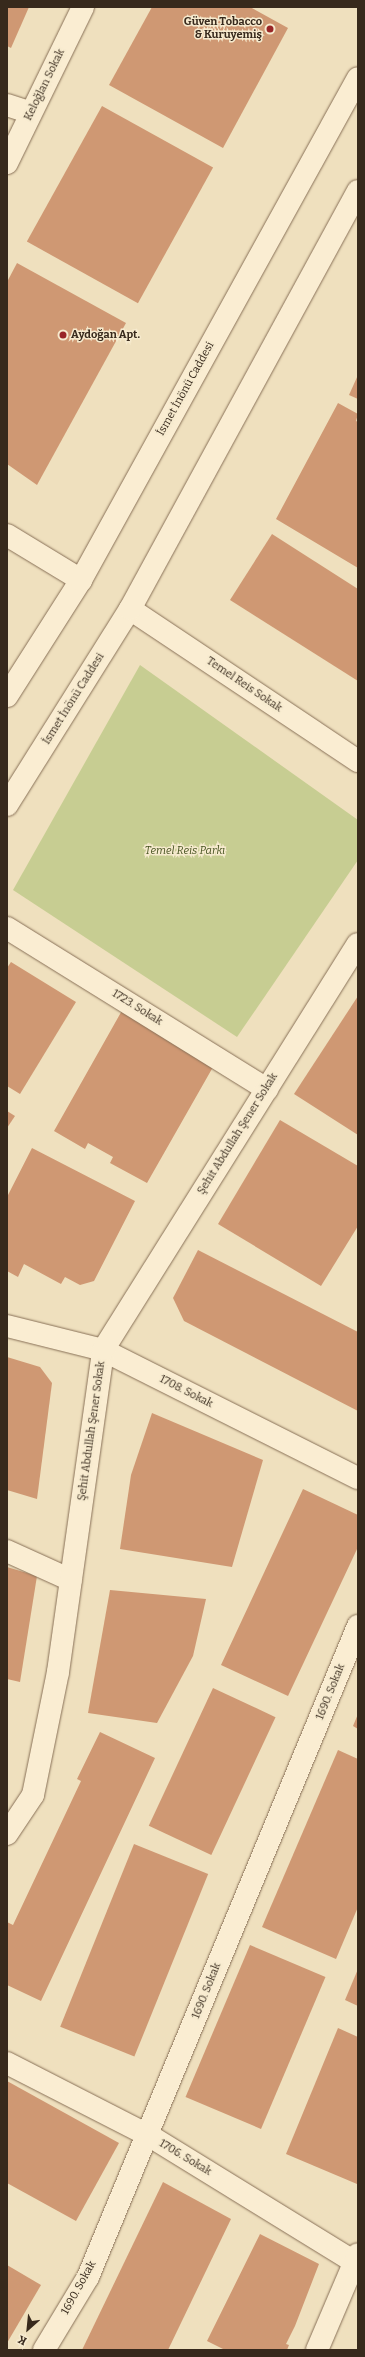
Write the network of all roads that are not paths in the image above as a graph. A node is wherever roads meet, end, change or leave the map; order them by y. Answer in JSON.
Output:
{"nodes":[{"id":1,"x":83,"y":7,"type":"edge"},
{"id":2,"x":358,"y":78,"type":"edge"},
{"id":3,"x":7,"y":105,"type":"edge"},
{"id":4,"x":31,"y":113,"type":"junction"},
{"id":5,"x":7,"y":163,"type":"edge"},
{"id":6,"x":358,"y":191,"type":"edge"},
{"id":7,"x":7,"y":535,"type":"edge"},
{"id":8,"x":80,"y":580,"type":"junction"},
{"id":9,"x":130,"y":609,"type":"junction"},
{"id":10,"x":7,"y":696,"type":"edge"},
{"id":11,"x":358,"y":761,"type":"edge"},
{"id":12,"x":7,"y":805,"type":"edge"},
{"id":13,"x":7,"y":928,"type":"edge"},
{"id":14,"x":358,"y":944,"type":"edge"},
{"id":15,"x":267,"y":1089,"type":"junction"},
{"id":16,"x":7,"y":1326,"type":"edge"},
{"id":17,"x":103,"y":1350,"type":"junction"},
{"id":18,"x":358,"y":1478,"type":"edge"},
{"id":19,"x":7,"y":1551,"type":"edge"},
{"id":20,"x":71,"y":1580,"type":"junction"},
{"id":21,"x":358,"y":1626,"type":"edge"},
{"id":22,"x":7,"y":1834,"type":"edge"},
{"id":23,"x":7,"y":2063,"type":"edge"},
{"id":24,"x":148,"y":2135,"type":"junction"},
{"id":25,"x":357,"y":2260,"type":"edge"},
{"id":26,"x":44,"y":2350,"type":"edge"},
{"id":27,"x":317,"y":2350,"type":"edge"}],
"edges":[{"from":1,"to":4,"type":"street","name":"Keloğlan Sokak"},
{"from":2,"to":8,"type":"street","name":"İsmet İnönü Caddesi"},
{"from":3,"to":4,"type":"street"},
{"from":4,"to":5,"type":"street","name":"Keloğlan Sokak"},
{"from":6,"to":9,"type":"street","name":"İsmet İnönü Caddesi"},
{"from":7,"to":8,"type":"street"},
{"from":8,"to":10,"type":"street","name":"İsmet İnönü Caddesi"},
{"from":9,"to":11,"type":"street","name":"Temel Reis Sokak"},
{"from":9,"to":12,"type":"street","name":"İsmet İnönü Caddesi"},
{"from":13,"to":15,"type":"street","name":"1723. Sokak"},
{"from":14,"to":15,"type":"street","name":"Şehit Abdullah Şener Sokak"},
{"from":15,"to":17,"type":"street","name":"Şehit Abdullah Şener Sokak"},
{"from":16,"to":17,"type":"street","name":"1708. Sokak"},
{"from":17,"to":18,"type":"street","name":"1708. Sokak"},
{"from":17,"to":20,"type":"street","name":"Şehit Abdullah Şener Sokak"},
{"from":19,"to":20,"type":"street"},
{"from":20,"to":22,"type":"street","name":"Şehit Abdullah Şener Sokak"},
{"from":21,"to":24,"type":"street","name":"1690. Sokak"},
{"from":23,"to":24,"type":"street","name":"1706. Sokak"},
{"from":24,"to":25,"type":"street","name":"1706. Sokak"},
{"from":24,"to":26,"type":"street","name":"1690. Sokak"},
{"from":25,"to":27,"type":"street"}]}
